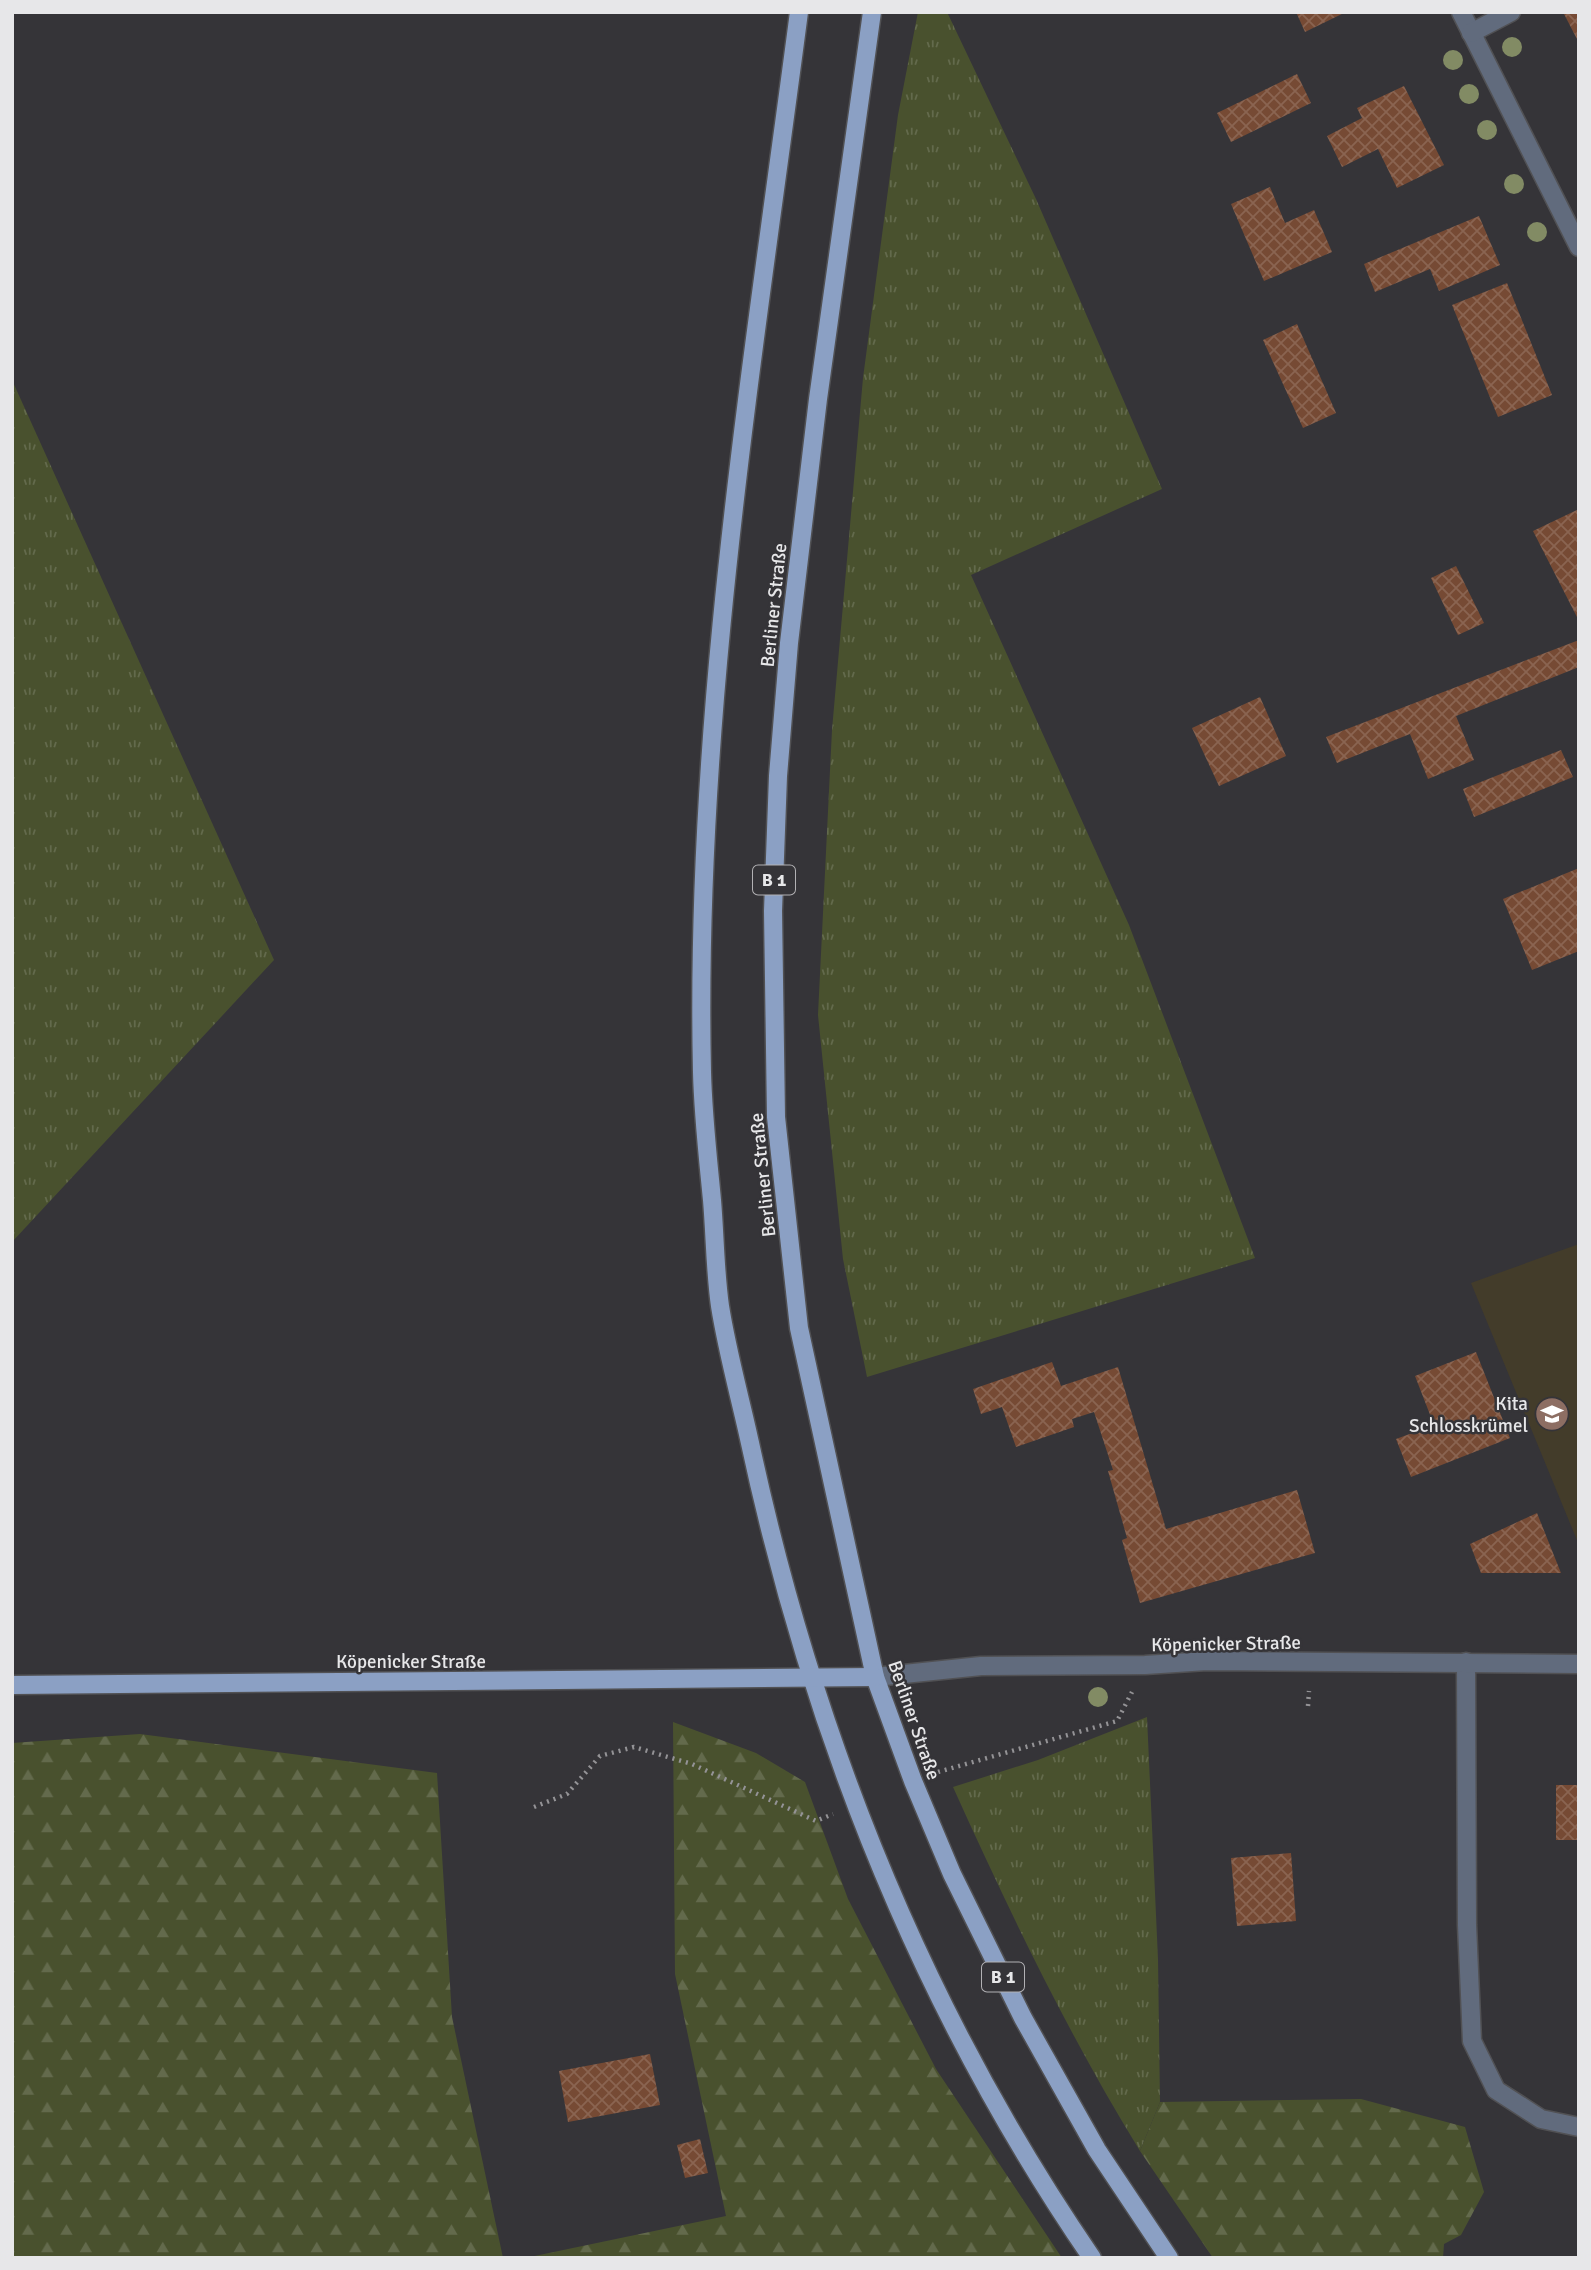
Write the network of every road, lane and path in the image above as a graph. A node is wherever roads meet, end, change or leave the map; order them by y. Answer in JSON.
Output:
{"nodes":[{"id":1,"x":799,"y":12,"type":"edge"},
{"id":2,"x":872,"y":12,"type":"edge"},
{"id":3,"x":1461,"y":12,"type":"edge"},
{"id":4,"x":1511,"y":12,"type":"edge"},
{"id":5,"x":1471,"y":33,"type":"junction"},
{"id":6,"x":1579,"y":247,"type":"edge"},
{"id":7,"x":1466,"y":1662,"type":"junction"},
{"id":8,"x":1579,"y":1664,"type":"edge"},
{"id":9,"x":1145,"y":1665,"type":"junction"},
{"id":10,"x":875,"y":1677,"type":"junction"},
{"id":11,"x":810,"y":1678,"type":"junction"},
{"id":12,"x":12,"y":1685,"type":"edge"},
{"id":13,"x":1308,"y":1691,"type":"dead end"},
{"id":14,"x":1308,"y":1706,"type":"dead end"},
{"id":15,"x":979,"y":1760,"type":"dead end"},
{"id":16,"x":747,"y":1789,"type":"dead end"},
{"id":17,"x":534,"y":1807,"type":"dead end"},
{"id":18,"x":1579,"y":2127,"type":"edge"},
{"id":19,"x":1092,"y":2258,"type":"edge"},
{"id":20,"x":1170,"y":2258,"type":"edge"}],
"edges":[{"from":1,"to":11,"type":"main road"},
{"from":2,"to":10,"type":"main road","name":"Berliner Straße","number":"B 1"},
{"from":3,"to":5,"type":"street"},
{"from":4,"to":5,"type":"street"},
{"from":5,"to":6,"type":"street"},
{"from":7,"to":8,"type":"street","name":"Köpenicker Straße"},
{"from":7,"to":9,"type":"street","name":"Köpenicker Straße"},
{"from":7,"to":18,"type":"street"},
{"from":9,"to":10,"type":"street","name":"Köpenicker Straße"},
{"from":9,"to":15,"type":"path"},
{"from":10,"to":11,"type":"main road","name":"Köpenicker Straße"},
{"from":10,"to":20,"type":"main road","name":"Berliner Straße","number":"B 1"},
{"from":11,"to":12,"type":"main road","name":"Köpenicker Straße"},
{"from":11,"to":19,"type":"main road"},
{"from":13,"to":14,"type":"path"},
{"from":16,"to":17,"type":"path"}]}
